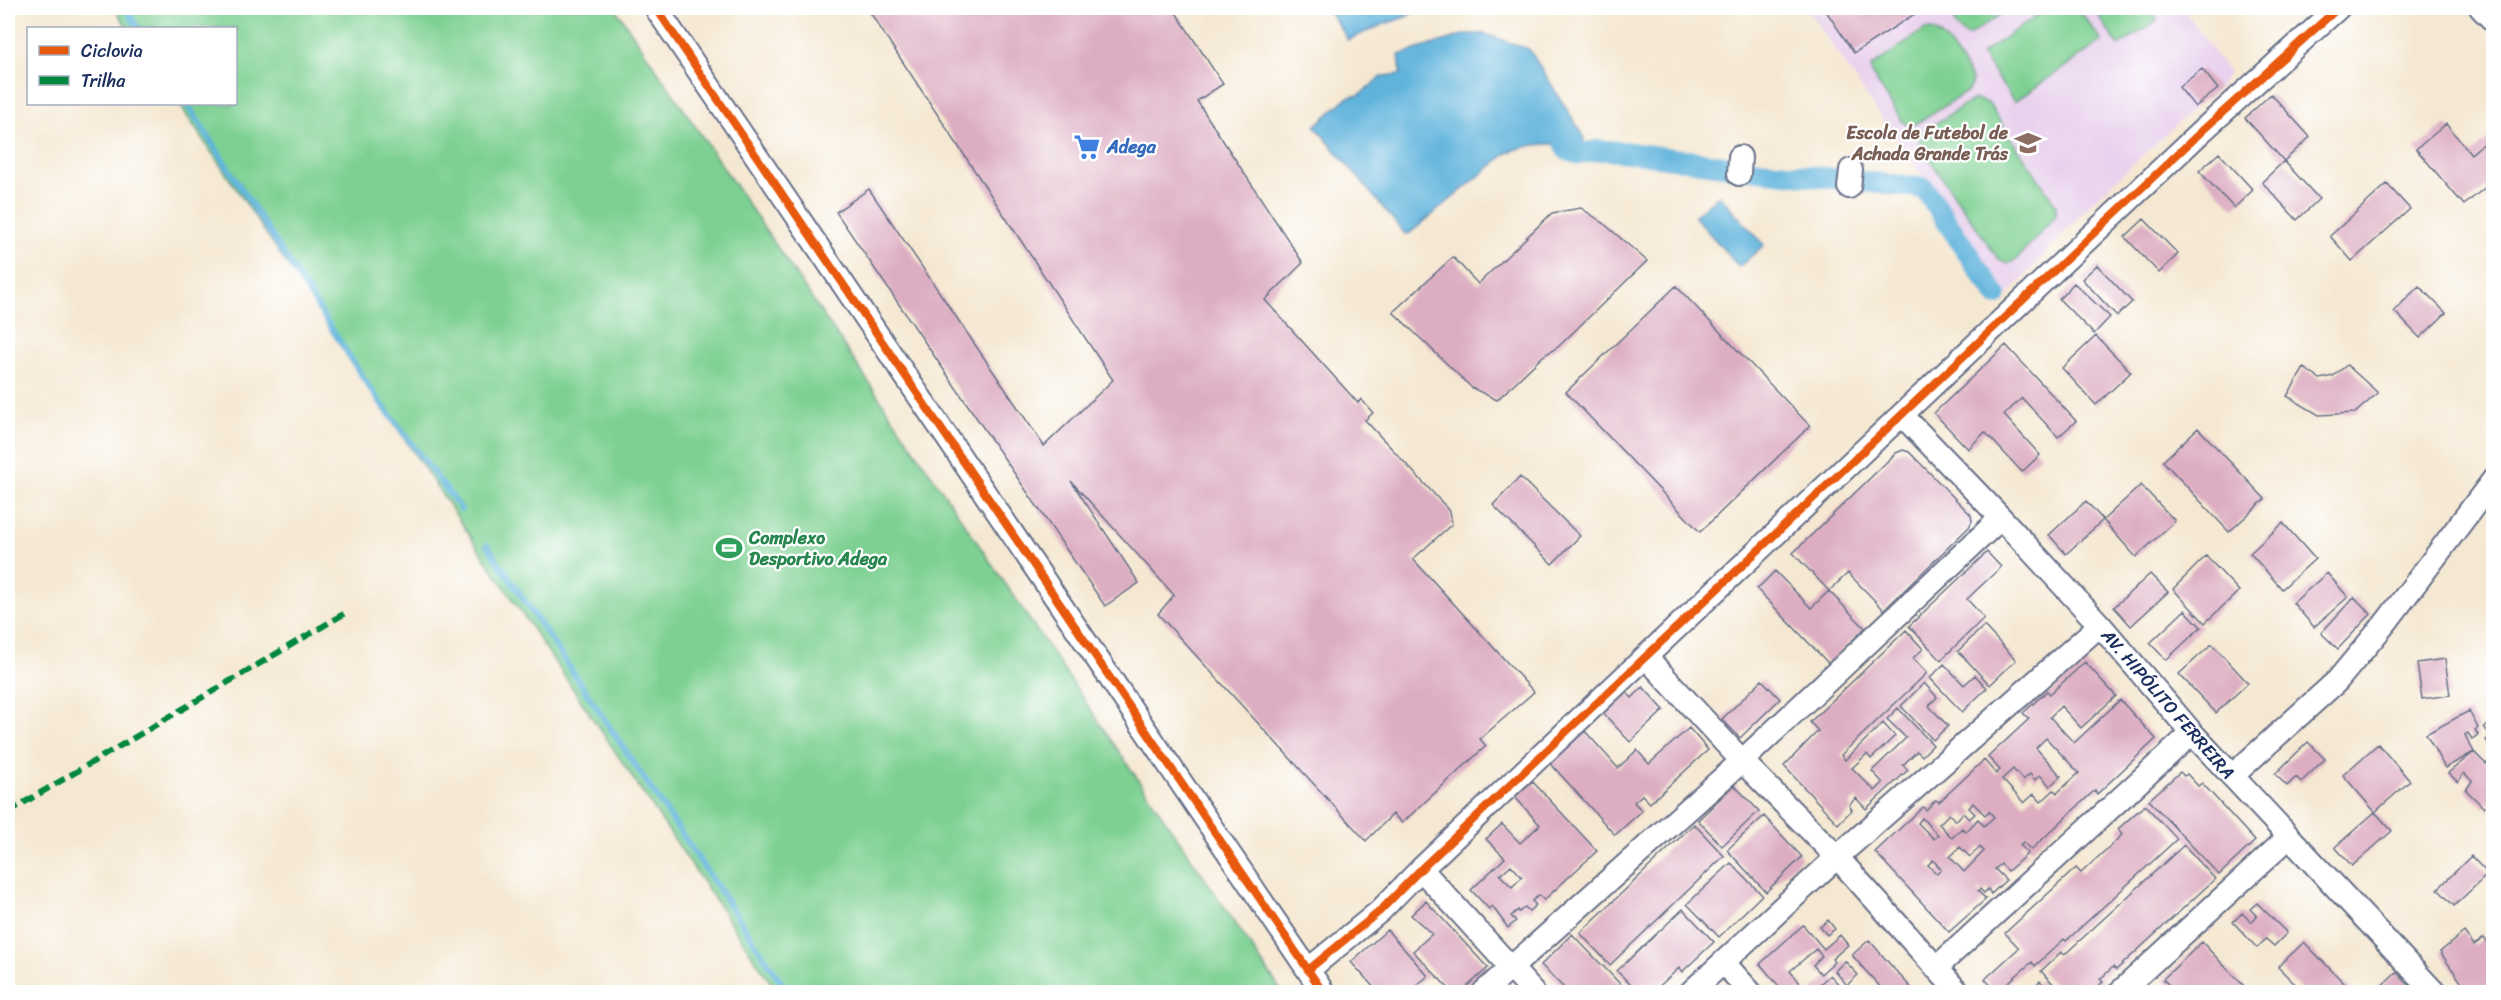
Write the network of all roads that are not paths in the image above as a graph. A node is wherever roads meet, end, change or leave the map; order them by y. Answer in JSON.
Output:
{"nodes":[{"id":1,"x":656,"y":8,"type":"edge"},
{"id":2,"x":2338,"y":8,"type":"edge"},
{"id":3,"x":2481,"y":8,"type":"edge"},
{"id":4,"x":2493,"y":21,"type":"edge"},
{"id":5,"x":1902,"y":415,"type":"junction"},
{"id":6,"x":2490,"y":484,"type":"edge"},
{"id":7,"x":2001,"y":518,"type":"junction"},
{"id":8,"x":2100,"y":625,"type":"junction"},
{"id":9,"x":1646,"y":657,"type":"junction"},
{"id":10,"x":2192,"y":733,"type":"junction"},
{"id":11,"x":1742,"y":761,"type":"junction"},
{"id":12,"x":2232,"y":776,"type":"junction"},
{"id":13,"x":2289,"y":837,"type":"junction"},
{"id":14,"x":1837,"y":857,"type":"junction"},
{"id":15,"x":1421,"y":869,"type":"junction"},
{"id":16,"x":1724,"y":963,"type":"junction"},
{"id":17,"x":1936,"y":968,"type":"junction"},
{"id":18,"x":1511,"y":969,"type":"junction"},
{"id":19,"x":1308,"y":970,"type":"junction"},
{"id":20,"x":1323,"y":993,"type":"edge"},
{"id":21,"x":1484,"y":993,"type":"edge"},
{"id":22,"x":1533,"y":993,"type":"edge"},
{"id":23,"x":1691,"y":993,"type":"edge"},
{"id":24,"x":1750,"y":993,"type":"edge"},
{"id":25,"x":1958,"y":993,"type":"edge"},
{"id":26,"x":2120,"y":993,"type":"edge"},
{"id":27,"x":2434,"y":993,"type":"edge"}],
"edges":[{"from":1,"to":19,"type":"street"},
{"from":2,"to":5,"type":"street"},
{"from":3,"to":4,"type":"street"},
{"from":5,"to":7,"type":"street","name":"AV. HIPÓLITO FERREIRA"},
{"from":5,"to":9,"type":"street"},
{"from":6,"to":12,"type":"street"},
{"from":7,"to":8,"type":"street","name":"AV. HIPÓLITO FERREIRA"},
{"from":7,"to":11,"type":"street"},
{"from":8,"to":10,"type":"street","name":"AV. HIPÓLITO FERREIRA"},
{"from":8,"to":14,"type":"street"},
{"from":9,"to":11,"type":"street"},
{"from":9,"to":15,"type":"street"},
{"from":10,"to":12,"type":"street","name":"AV. HIPÓLITO FERREIRA"},
{"from":10,"to":17,"type":"street"},
{"from":11,"to":14,"type":"street"},
{"from":11,"to":18,"type":"street"},
{"from":12,"to":13,"type":"street","name":"AV. HIPÓLITO FERREIRA"},
{"from":13,"to":26,"type":"street"},
{"from":13,"to":27,"type":"street","name":"AV. HIPÓLITO FERREIRA"},
{"from":14,"to":16,"type":"street"},
{"from":14,"to":17,"type":"street"},
{"from":15,"to":18,"type":"street"},
{"from":15,"to":19,"type":"street"},
{"from":16,"to":23,"type":"street"},
{"from":16,"to":24,"type":"street"},
{"from":17,"to":25,"type":"street"},
{"from":18,"to":21,"type":"street"},
{"from":18,"to":22,"type":"street"},
{"from":19,"to":20,"type":"street"}]}
